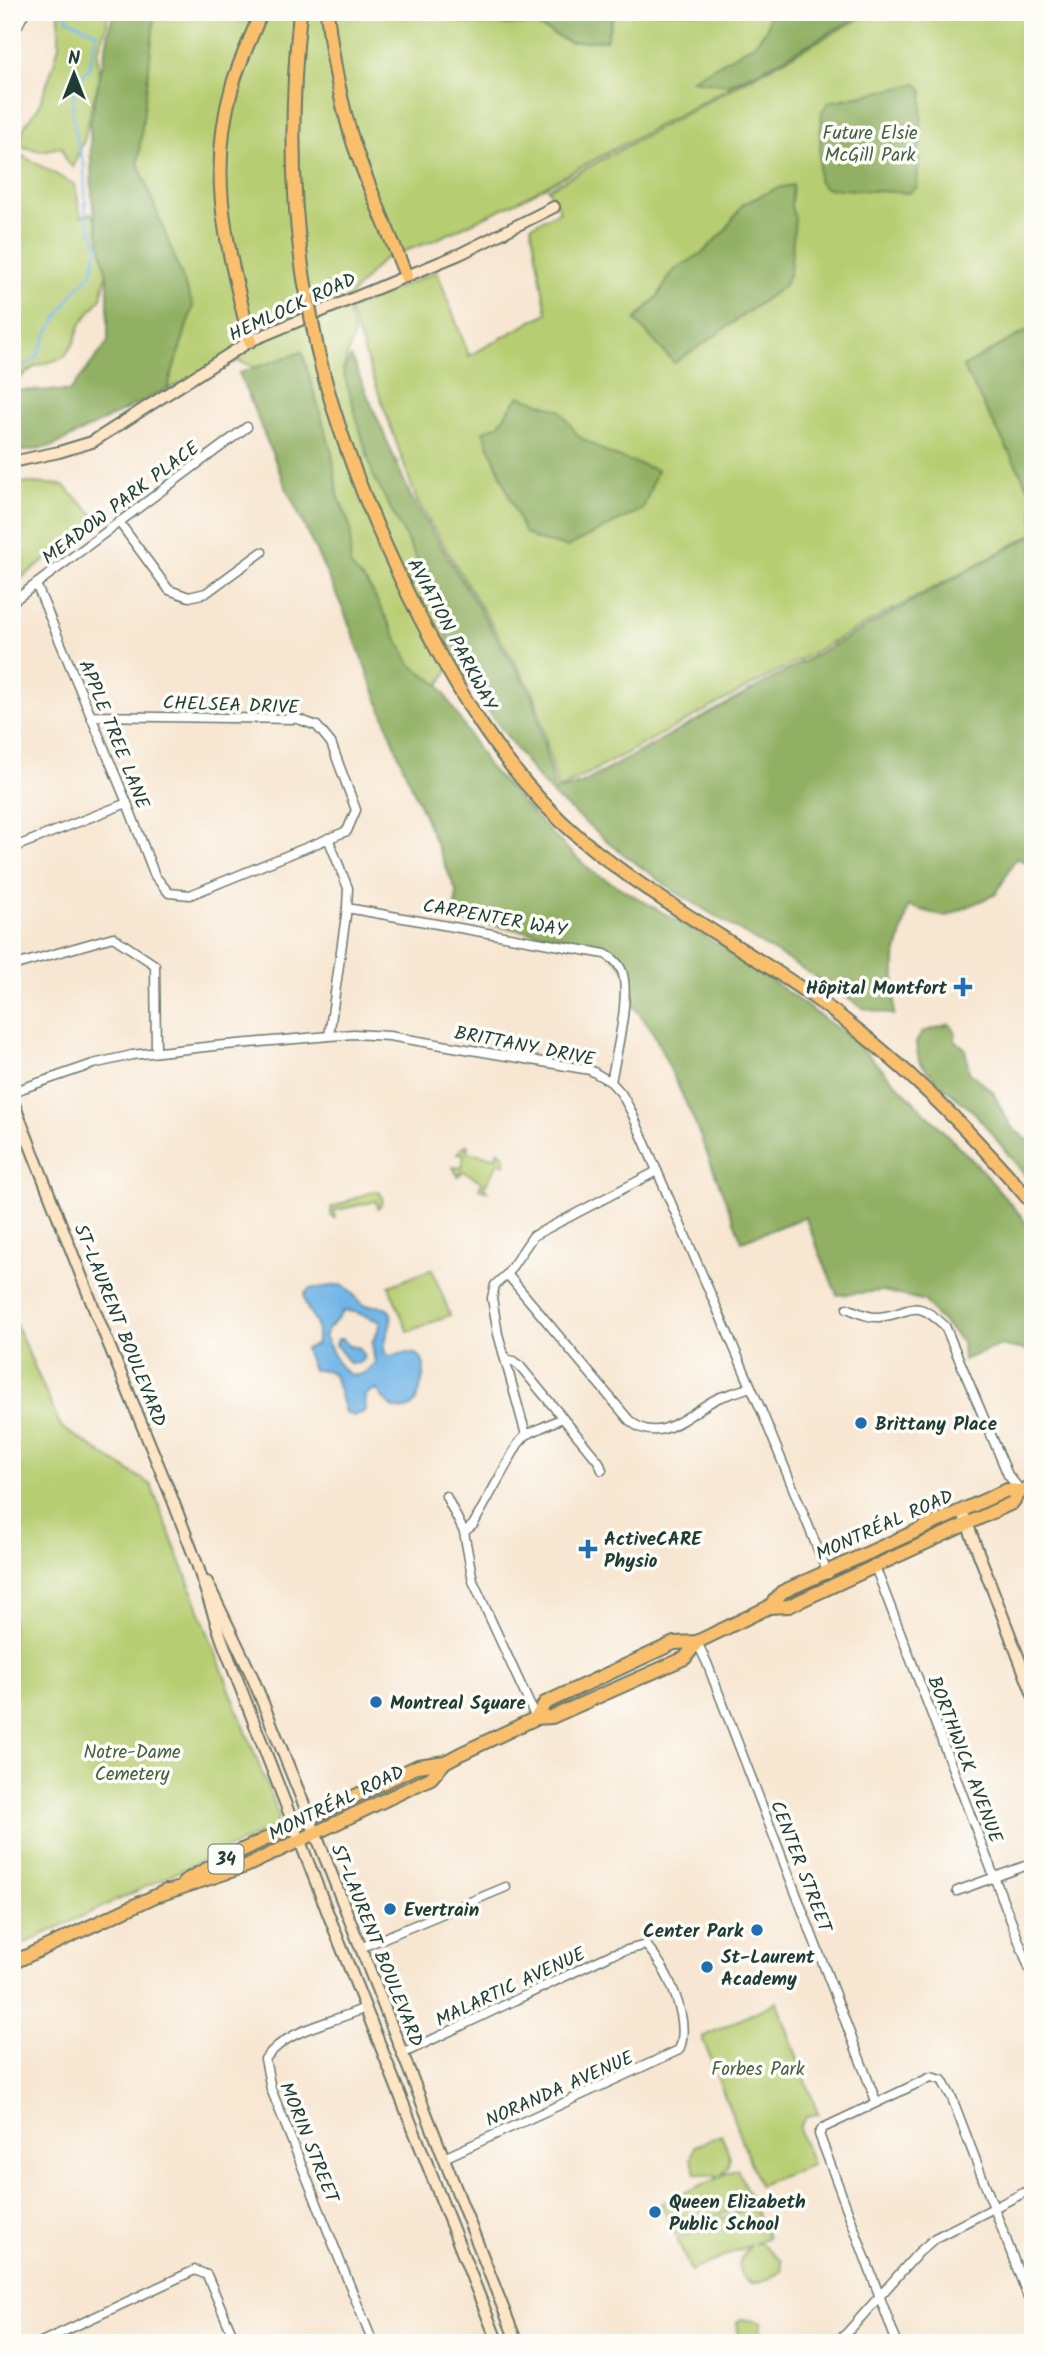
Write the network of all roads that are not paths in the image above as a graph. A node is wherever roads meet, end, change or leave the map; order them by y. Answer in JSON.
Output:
{"nodes":[{"id":1,"x":25,"y":12,"type":"edge"},
{"id":2,"x":261,"y":12,"type":"edge"},
{"id":3,"x":300,"y":12,"type":"edge"},
{"id":4,"x":327,"y":12,"type":"edge"},
{"id":5,"x":12,"y":36,"type":"edge"},
{"id":6,"x":554,"y":207,"type":"dead end"},
{"id":7,"x":406,"y":275,"type":"junction"},
{"id":8,"x":250,"y":341,"type":"junction"},
{"id":9,"x":247,"y":427,"type":"dead end"},
{"id":10,"x":12,"y":462,"type":"edge"},
{"id":11,"x":119,"y":522,"type":"junction"},
{"id":12,"x":262,"y":552,"type":"dead end"},
{"id":13,"x":36,"y":584,"type":"junction"},
{"id":14,"x":12,"y":602,"type":"edge"},
{"id":15,"x":91,"y":716,"type":"junction"},
{"id":16,"x":127,"y":803,"type":"junction"},
{"id":17,"x":328,"y":838,"type":"junction"},
{"id":18,"x":13,"y":847,"type":"edge"},
{"id":19,"x":169,"y":893,"type":"joint"},
{"id":20,"x":348,"y":908,"type":"junction"},
{"id":21,"x":12,"y":967,"type":"edge"},
{"id":22,"x":329,"y":1036,"type":"junction"},
{"id":23,"x":156,"y":1052,"type":"junction"},
{"id":24,"x":611,"y":1082,"type":"junction"},
{"id":25,"x":12,"y":1092,"type":"edge"},
{"id":26,"x":12,"y":1098,"type":"edge"},
{"id":27,"x":657,"y":1171,"type":"junction"},
{"id":28,"x":1032,"y":1203,"type":"edge"},
{"id":29,"x":507,"y":1274,"type":"junction"},
{"id":30,"x":847,"y":1308,"type":"dead end"},
{"id":31,"x":505,"y":1359,"type":"junction"},
{"id":32,"x":750,"y":1387,"type":"junction"},
{"id":33,"x":562,"y":1418,"type":"junction"},
{"id":34,"x":526,"y":1436,"type":"junction"},
{"id":35,"x":602,"y":1470,"type":"dead end"},
{"id":36,"x":1027,"y":1488,"type":"edge"},
{"id":37,"x":446,"y":1496,"type":"dead end"},
{"id":38,"x":962,"y":1509,"type":"junction"},
{"id":39,"x":967,"y":1524,"type":"junction"},
{"id":40,"x":464,"y":1532,"type":"junction"},
{"id":41,"x":869,"y":1551,"type":"junction"},
{"id":42,"x":197,"y":1564,"type":"junction"},
{"id":43,"x":876,"y":1568,"type":"junction"},
{"id":44,"x":826,"y":1571,"type":"junction"},
{"id":45,"x":833,"y":1587,"type":"junction"},
{"id":46,"x":769,"y":1607,"type":"junction"},
{"id":47,"x":697,"y":1642,"type":"junction"},
{"id":48,"x":1033,"y":1695,"type":"edge"},
{"id":49,"x":536,"y":1718,"type":"junction"},
{"id":50,"x":269,"y":1721,"type":"junction"},
{"id":51,"x":256,"y":1727,"type":"junction"},
{"id":52,"x":445,"y":1762,"type":"junction"},
{"id":53,"x":310,"y":1819,"type":"junction"},
{"id":54,"x":295,"y":1826,"type":"junction"},
{"id":55,"x":315,"y":1833,"type":"junction"},
{"id":56,"x":300,"y":1841,"type":"junction"},
{"id":57,"x":1033,"y":1863,"type":"edge"},
{"id":58,"x":994,"y":1877,"type":"junction"},
{"id":59,"x":506,"y":1887,"type":"dead end"},
{"id":60,"x":957,"y":1891,"type":"dead end"},
{"id":61,"x":159,"y":1895,"type":"junction"},
{"id":62,"x":360,"y":1948,"type":"junction"},
{"id":63,"x":632,"y":1948,"type":"joint"},
{"id":64,"x":12,"y":1963,"type":"edge"},
{"id":65,"x":1033,"y":1978,"type":"edge"},
{"id":66,"x":365,"y":2008,"type":"junction"},
{"id":67,"x":402,"y":2054,"type":"junction"},
{"id":68,"x":876,"y":2101,"type":"junction"},
{"id":69,"x":444,"y":2158,"type":"junction"},
{"id":70,"x":1033,"y":2188,"type":"edge"},
{"id":71,"x":995,"y":2208,"type":"junction"},
{"id":72,"x":879,"y":2297,"type":"junction"},
{"id":73,"x":1028,"y":2297,"type":"dead end"},
{"id":74,"x":39,"y":2343,"type":"edge"},
{"id":75,"x":236,"y":2343,"type":"edge"},
{"id":76,"x":373,"y":2343,"type":"edge"},
{"id":77,"x":498,"y":2343,"type":"edge"},
{"id":78,"x":517,"y":2343,"type":"edge"},
{"id":79,"x":834,"y":2343,"type":"edge"},
{"id":80,"x":897,"y":2343,"type":"edge"}],
"edges":[{"from":1,"to":5,"type":"street"},
{"from":2,"to":8,"type":"main road"},
{"from":3,"to":28,"type":"main road","name":"AVIATION PARKWAY","bridge":true},
{"from":4,"to":7,"type":"main road"},
{"from":6,"to":7,"type":"main road","name":"HEMLOCK ROAD"},
{"from":7,"to":8,"type":"main road","name":"HEMLOCK ROAD"},
{"from":8,"to":10,"type":"main road","name":"HEMLOCK ROAD"},
{"from":9,"to":11,"type":"street","name":"MEADOW PARK PLACE"},
{"from":11,"to":12,"type":"street"},
{"from":11,"to":13,"type":"street","name":"MEADOW PARK PLACE"},
{"from":13,"to":14,"type":"street","name":"MEADOW PARK PLACE"},
{"from":13,"to":15,"type":"street","name":"APPLE TREE LANE"},
{"from":15,"to":16,"type":"street","name":"APPLE TREE LANE"},
{"from":15,"to":17,"type":"street","name":"CHELSEA DRIVE"},
{"from":16,"to":18,"type":"street"},
{"from":16,"to":19,"type":"street","name":"APPLE TREE LANE"},
{"from":17,"to":19,"type":"street","name":"CHELSEA DRIVE"},
{"from":17,"to":20,"type":"street"},
{"from":20,"to":22,"type":"street"},
{"from":20,"to":24,"type":"street","name":"CARPENTER WAY"},
{"from":21,"to":23,"type":"street"},
{"from":22,"to":23,"type":"street","name":"BRITTANY DRIVE"},
{"from":22,"to":24,"type":"street","name":"BRITTANY DRIVE"},
{"from":23,"to":25,"type":"street","name":"BRITTANY DRIVE"},
{"from":24,"to":27,"type":"street","name":"BRITTANY DRIVE"},
{"from":26,"to":42,"type":"main road","name":"ST-LAURENT BOULEVARD"},
{"from":27,"to":29,"type":"street"},
{"from":27,"to":32,"type":"street","name":"BRITTANY DRIVE"},
{"from":29,"to":31,"type":"street"},
{"from":29,"to":32,"type":"street"},
{"from":30,"to":36,"type":"street"},
{"from":31,"to":33,"type":"street"},
{"from":31,"to":34,"type":"street"},
{"from":32,"to":44,"type":"street","name":"BRITTANY DRIVE"},
{"from":33,"to":34,"type":"street"},
{"from":33,"to":35,"type":"street"},
{"from":34,"to":40,"type":"street"},
{"from":36,"to":38,"type":"main road","name":"MONTRÉAL ROAD","number":"34"},
{"from":36,"to":39,"type":"main road","name":"MONTRÉAL ROAD","number":"34"},
{"from":37,"to":40,"type":"street"},
{"from":38,"to":39,"type":"main road"},
{"from":38,"to":41,"type":"main road","name":"MONTRÉAL ROAD","number":"34"},
{"from":39,"to":43,"type":"main road","name":"MONTRÉAL ROAD","number":"34"},
{"from":39,"to":48,"type":"main road"},
{"from":40,"to":49,"type":"street"},
{"from":41,"to":43,"type":"street","name":"BORTHWICK AVENUE"},
{"from":41,"to":44,"type":"main road","name":"MONTRÉAL ROAD","number":"34"},
{"from":42,"to":50,"type":"main road","name":"ST-LAURENT BOULEVARD"},
{"from":42,"to":51,"type":"main road","name":"ST-LAURENT BOULEVARD"},
{"from":43,"to":45,"type":"main road","name":"MONTRÉAL ROAD","number":"34"},
{"from":43,"to":58,"type":"street","name":"BORTHWICK AVENUE"},
{"from":44,"to":45,"type":"street","name":"BRITTANY DRIVE"},
{"from":44,"to":46,"type":"main road","name":"MONTRÉAL ROAD","number":"34"},
{"from":45,"to":46,"type":"main road","name":"MONTRÉAL ROAD","number":"34"},
{"from":46,"to":47,"type":"main road","name":"MONTRÉAL ROAD","number":"34"},
{"from":47,"to":49,"type":"main road","name":"MONTRÉAL ROAD","number":"34"},
{"from":47,"to":68,"type":"street","name":"CENTER STREET"},
{"from":49,"to":52,"type":"main road","name":"MONTRÉAL ROAD","number":"34"},
{"from":50,"to":51,"type":"main road"},
{"from":50,"to":53,"type":"main road","name":"ST-LAURENT BOULEVARD"},
{"from":51,"to":54,"type":"main road","name":"ST-LAURENT BOULEVARD"},
{"from":52,"to":53,"type":"main road","name":"MONTRÉAL ROAD","number":"34"},
{"from":52,"to":55,"type":"main road","name":"MONTRÉAL ROAD","number":"34"},
{"from":53,"to":54,"type":"main road","name":"MONTRÉAL ROAD","number":"34"},
{"from":53,"to":55,"type":"main road","name":"ST-LAURENT BOULEVARD"},
{"from":54,"to":56,"type":"main road","name":"ST-LAURENT BOULEVARD"},
{"from":54,"to":61,"type":"main road","name":"MONTRÉAL ROAD","number":"34"},
{"from":55,"to":56,"type":"main road","name":"MONTRÉAL ROAD","number":"34"},
{"from":55,"to":62,"type":"main road","name":"ST-LAURENT BOULEVARD"},
{"from":56,"to":61,"type":"main road","name":"MONTRÉAL ROAD","number":"34"},
{"from":56,"to":66,"type":"main road","name":"ST-LAURENT BOULEVARD"},
{"from":57,"to":58,"type":"street"},
{"from":58,"to":60,"type":"street"},
{"from":58,"to":65,"type":"street","name":"BORTHWICK AVENUE"},
{"from":59,"to":62,"type":"street"},
{"from":61,"to":64,"type":"main road","name":"MONTRÉAL ROAD","number":"34"},
{"from":62,"to":67,"type":"main road","name":"ST-LAURENT BOULEVARD"},
{"from":63,"to":67,"type":"street","name":"MALARTIC AVENUE"},
{"from":63,"to":69,"type":"street","name":"NORANDA AVENUE"},
{"from":66,"to":76,"type":"street","name":"MORIN STREET"},
{"from":66,"to":77,"type":"main road","name":"ST-LAURENT BOULEVARD"},
{"from":67,"to":69,"type":"main road","name":"ST-LAURENT BOULEVARD"},
{"from":68,"to":71,"type":"street"},
{"from":68,"to":72,"type":"street"},
{"from":69,"to":78,"type":"main road","name":"ST-LAURENT BOULEVARD"},
{"from":70,"to":71,"type":"street"},
{"from":71,"to":72,"type":"street"},
{"from":71,"to":73,"type":"street"},
{"from":72,"to":79,"type":"street"},
{"from":72,"to":80,"type":"street"},
{"from":74,"to":75,"type":"street"}]}
